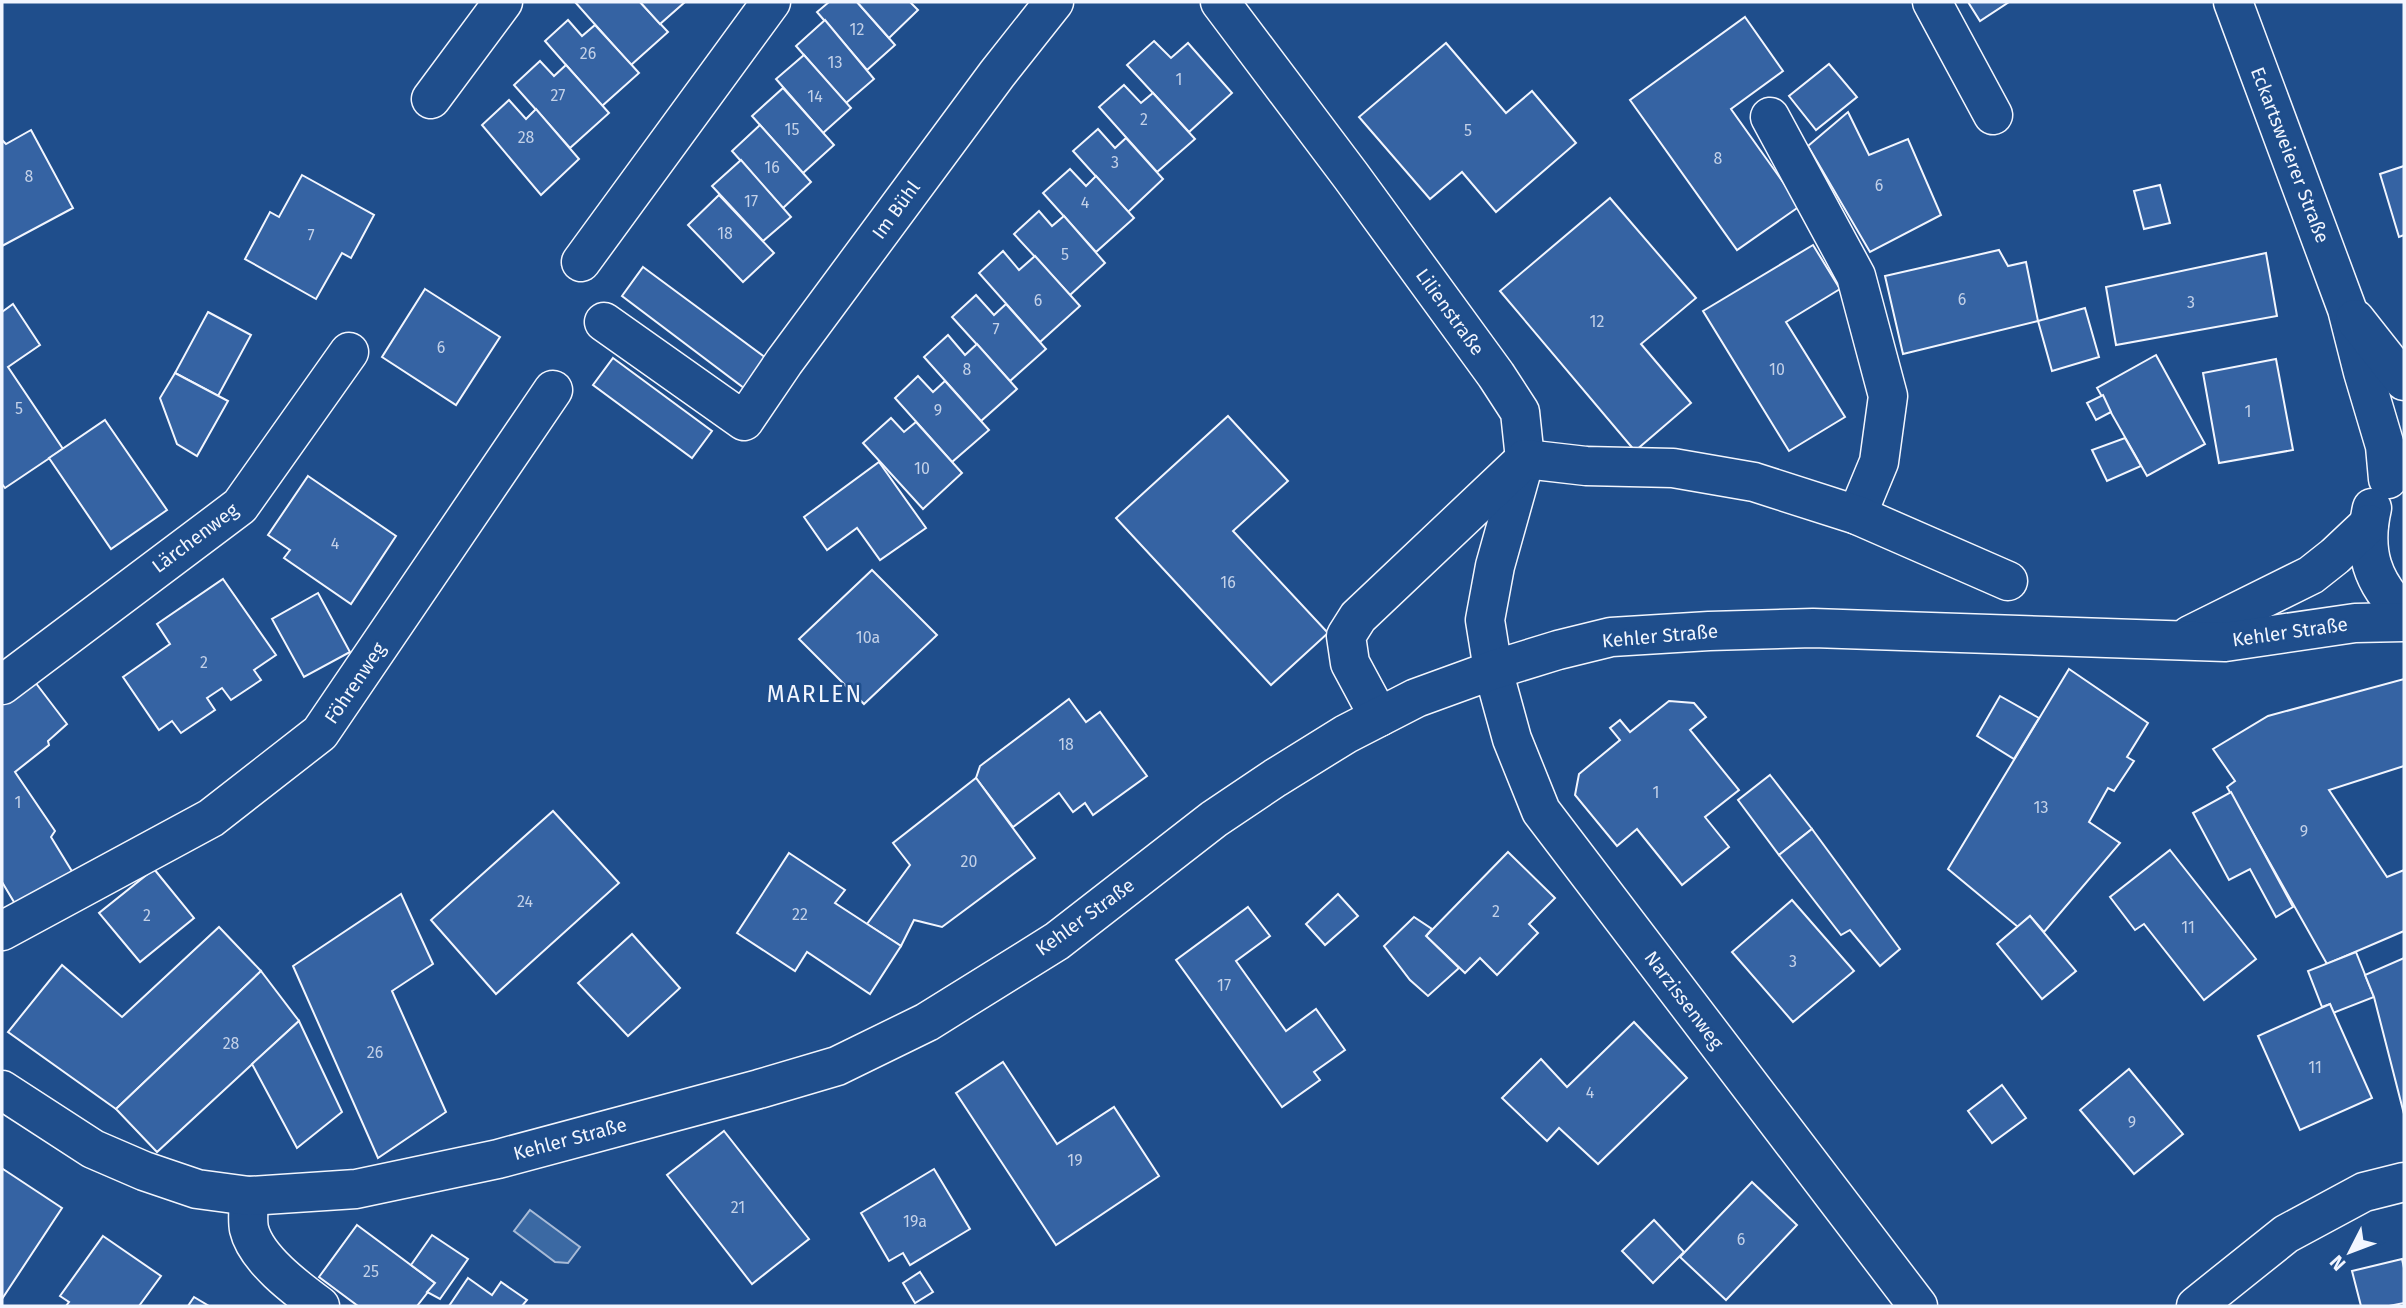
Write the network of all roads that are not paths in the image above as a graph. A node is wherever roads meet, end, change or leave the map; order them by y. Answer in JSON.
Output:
{"nodes":[{"id":1,"x":503,"y":2,"type":"edge"},
{"id":2,"x":771,"y":2,"type":"edge"},
{"id":3,"x":1054,"y":2,"type":"edge"},
{"id":4,"x":1220,"y":2,"type":"edge"},
{"id":5,"x":1931,"y":2,"type":"edge"},
{"id":6,"x":2232,"y":2,"type":"edge"},
{"id":7,"x":432,"y":99,"type":"dead end"},
{"id":8,"x":1993,"y":115,"type":"dead end"},
{"id":9,"x":1770,"y":117,"type":"dead end"},
{"id":10,"x":581,"y":262,"type":"dead end"},
{"id":11,"x":2347,"y":309,"type":"junction"},
{"id":12,"x":604,"y":322,"type":"dead end"},
{"id":13,"x":349,"y":352,"type":"dead end"},
{"id":14,"x":2404,"y":381,"type":"edge"},
{"id":15,"x":552,"y":390,"type":"dead end"},
{"id":16,"x":1525,"y":459,"type":"junction"},
{"id":17,"x":2396,"y":470,"type":"edge"},
{"id":18,"x":1857,"y":515,"type":"junction"},
{"id":19,"x":2369,"y":524,"type":"junction"},
{"id":20,"x":2008,"y":581,"type":"dead end"},
{"id":21,"x":2404,"y":613,"type":"edge"},
{"id":22,"x":2404,"y":622,"type":"edge"},
{"id":23,"x":2175,"y":641,"type":"junction"},
{"id":24,"x":1493,"y":670,"type":"junction"},
{"id":25,"x":2,"y":685,"type":"edge"},
{"id":26,"x":1379,"y":717,"type":"junction"},
{"id":27,"x":2,"y":931,"type":"edge"},
{"id":28,"x":2,"y":1090,"type":"edge"},
{"id":29,"x":2404,"y":1182,"type":"edge"},
{"id":30,"x":249,"y":1196,"type":"junction"},
{"id":31,"x":320,"y":1306,"type":"edge"},
{"id":32,"x":1918,"y":1306,"type":"edge"},
{"id":33,"x":2196,"y":1306,"type":"edge"}],
"edges":[{"from":1,"to":7,"type":"street"},
{"from":2,"to":10,"type":"street"},
{"from":3,"to":12,"type":"street","name":"Im Bühl"},
{"from":4,"to":16,"type":"street","name":"Lilienstraße"},
{"from":5,"to":8,"type":"street"},
{"from":6,"to":11,"type":"street","name":"Eckartsweierer Straße"},
{"from":9,"to":18,"type":"street"},
{"from":11,"to":14,"type":"street","name":"Eckartsweierer Straße"},
{"from":11,"to":17,"type":"street","name":"Eckartsweierer Straße"},
{"from":13,"to":25,"type":"street","name":"Lärchenweg"},
{"from":15,"to":27,"type":"street","name":"Föhrenweg"},
{"from":16,"to":18,"type":"street"},
{"from":16,"to":24,"type":"street","name":"Lilienstraße"},
{"from":16,"to":26,"type":"street"},
{"from":17,"to":19,"type":"street","name":"Kehler Straße"},
{"from":18,"to":20,"type":"street"},
{"from":19,"to":21,"type":"street","name":"Kehler Straße"},
{"from":19,"to":23,"type":"street","name":"Kehler Straße"},
{"from":22,"to":23,"type":"street","name":"Kehler Straße"},
{"from":23,"to":24,"type":"street","name":"Kehler Straße"},
{"from":24,"to":26,"type":"street","name":"Kehler Straße"},
{"from":24,"to":32,"type":"street","name":"Narzissenweg"},
{"from":26,"to":30,"type":"street","name":"Kehler Straße"},
{"from":28,"to":30,"type":"street","name":"Kehler Straße"},
{"from":29,"to":33,"type":"street"},
{"from":30,"to":31,"type":"street"}]}
